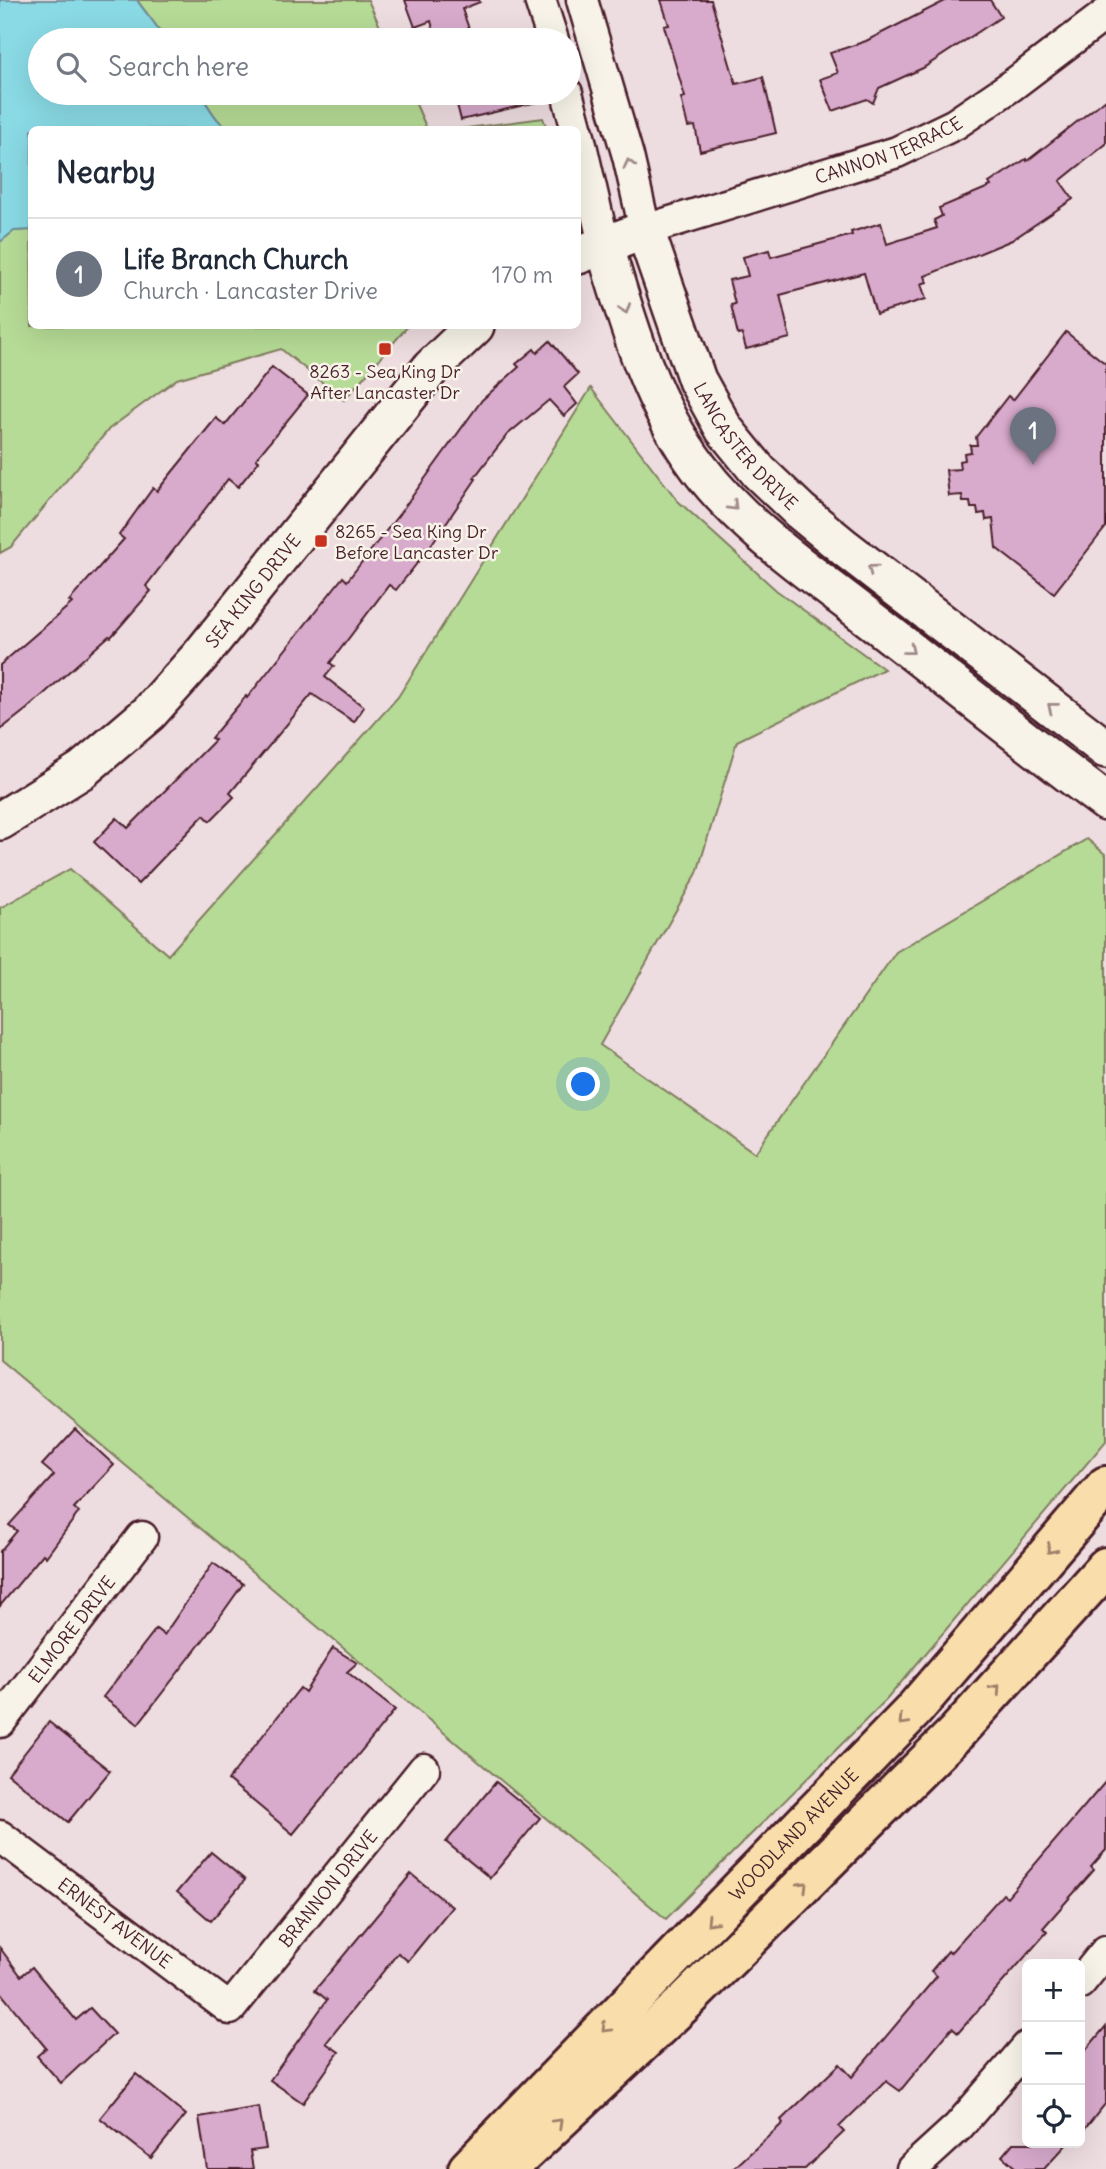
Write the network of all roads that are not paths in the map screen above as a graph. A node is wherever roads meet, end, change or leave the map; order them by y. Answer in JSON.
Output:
{"nodes":[{"id":1,"x":583,"y":4,"type":"edge"},
{"id":2,"x":1106,"y":14,"type":"edge"},
{"id":3,"x":547,"y":20,"type":"edge"},
{"id":4,"x":570,"y":105,"type":"edge"},
{"id":5,"x":576,"y":126,"type":"edge"},
{"id":6,"x":581,"y":165,"type":"edge"},
{"id":7,"x":645,"y":230,"type":"junction"},
{"id":8,"x":591,"y":249,"type":"edge"},
{"id":9,"x":472,"y":329,"type":"edge"},
{"id":10,"x":1106,"y":750,"type":"edge"},
{"id":11,"x":1106,"y":802,"type":"edge"},
{"id":12,"x":0,"y":821,"type":"edge"},
{"id":13,"x":1106,"y":1486,"type":"edge"},
{"id":14,"x":142,"y":1537,"type":"dead end"},
{"id":15,"x":1106,"y":1567,"type":"edge"},
{"id":16,"x":0,"y":1722,"type":"edge"},
{"id":17,"x":424,"y":1769,"type":"dead end"},
{"id":18,"x":0,"y":1836,"type":"edge"},
{"id":19,"x":1106,"y":1951,"type":"edge"},
{"id":20,"x":1085,"y":1977,"type":"edge"},
{"id":21,"x":230,"y":2009,"type":"joint"},
{"id":22,"x":1022,"y":2053,"type":"edge"},
{"id":23,"x":468,"y":2169,"type":"edge"},
{"id":24,"x":508,"y":2169,"type":"edge"},
{"id":25,"x":912,"y":2169,"type":"edge"}],
"edges":[{"from":1,"to":3,"type":"street","name":"LANCASTER DRIVE"},
{"from":7,"to":1,"type":"street","name":"LANCASTER DRIVE","one_way":true},
{"from":2,"to":7,"type":"street","name":"CANNON TERRACE"},
{"from":4,"to":5,"type":"street"},
{"from":6,"to":8,"type":"street"},
{"from":7,"to":8,"type":"street"},
{"from":10,"to":7,"type":"street","name":"LANCASTER DRIVE","one_way":true},
{"from":8,"to":11,"type":"street","one_way":true},
{"from":9,"to":12,"type":"street","name":"SEA KING DRIVE"},
{"from":13,"to":23,"type":"main road","name":"WOODLAND AVENUE","one_way":true},
{"from":14,"to":16,"type":"street","name":"ELMORE DRIVE"},
{"from":24,"to":15,"type":"main road","one_way":true},
{"from":17,"to":21,"type":"street","name":"BRANNON DRIVE"},
{"from":18,"to":21,"type":"street","name":"ERNEST AVENUE"},
{"from":19,"to":20,"type":"street"},
{"from":22,"to":25,"type":"street"}]}
